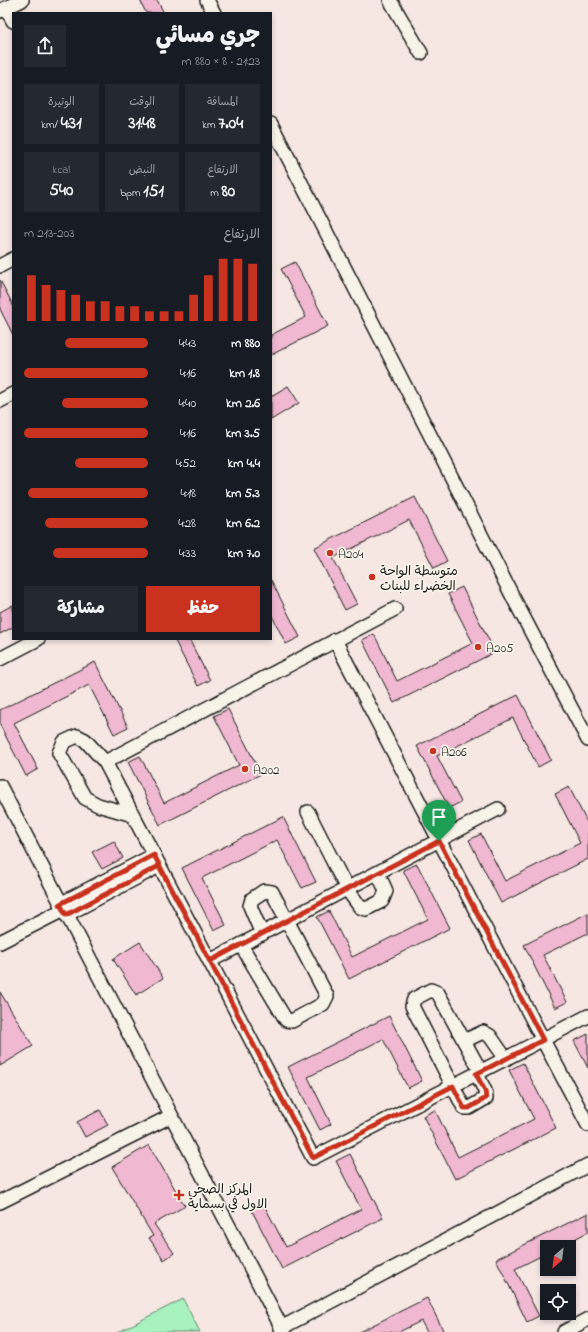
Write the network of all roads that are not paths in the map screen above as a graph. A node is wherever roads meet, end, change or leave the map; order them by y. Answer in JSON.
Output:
{"nodes":[{"id":1,"x":22,"y":0,"type":"edge"},
{"id":2,"x":207,"y":0,"type":"edge"},
{"id":3,"x":390,"y":0,"type":"edge"},
{"id":4,"x":3,"y":9,"type":"edge"},
{"id":5,"x":213,"y":12,"type":"edge"},
{"id":6,"x":12,"y":20,"type":"edge"},
{"id":7,"x":421,"y":54,"type":"dead end"},
{"id":8,"x":272,"y":126,"type":"edge"},
{"id":9,"x":12,"y":260,"type":"edge"},
{"id":10,"x":0,"y":266,"type":"edge"},
{"id":11,"x":12,"y":395,"type":"edge"},
{"id":12,"x":0,"y":401,"type":"edge"},
{"id":13,"x":395,"y":609,"type":"dead end"},
{"id":14,"x":36,"y":640,"type":"edge"},
{"id":15,"x":335,"y":640,"type":"junction"},
{"id":16,"x":0,"y":659,"type":"edge"},
{"id":17,"x":588,"y":740,"type":"edge"},
{"id":18,"x":105,"y":762,"type":"junction"},
{"id":19,"x":0,"y":786,"type":"edge"},
{"id":20,"x":498,"y":809,"type":"dead end"},
{"id":21,"x":308,"y":812,"type":"dead end"},
{"id":22,"x":133,"y":815,"type":"junction"},
{"id":23,"x":439,"y":841,"type":"junction"},
{"id":24,"x":156,"y":861,"type":"junction"},
{"id":25,"x":378,"y":873,"type":"junction"},
{"id":26,"x":347,"y":889,"type":"junction"},
{"id":27,"x":63,"y":910,"type":"junction"},
{"id":28,"x":287,"y":921,"type":"junction"},
{"id":29,"x":262,"y":934,"type":"junction"},
{"id":30,"x":0,"y":942,"type":"edge"},
{"id":31,"x":241,"y":945,"type":"junction"},
{"id":32,"x":210,"y":961,"type":"junction"},
{"id":33,"x":588,"y":1016,"type":"edge"},
{"id":34,"x":543,"y":1040,"type":"junction"},
{"id":35,"x":464,"y":1041,"type":"junction"},
{"id":36,"x":506,"y":1059,"type":"junction"},
{"id":37,"x":479,"y":1073,"type":"junction"},
{"id":38,"x":453,"y":1086,"type":"junction"},
{"id":39,"x":171,"y":1116,"type":"junction"},
{"id":40,"x":588,"y":1125,"type":"edge"},
{"id":41,"x":588,"y":1164,"type":"edge"},
{"id":42,"x":0,"y":1202,"type":"edge"},
{"id":43,"x":588,"y":1320,"type":"edge"},
{"id":44,"x":283,"y":1330,"type":"edge"},
{"id":45,"x":564,"y":1332,"type":"edge"}],
"edges":[{"from":1,"to":4,"type":"street"},
{"from":2,"to":5,"type":"street"},
{"from":3,"to":7,"type":"street"},
{"from":4,"to":6,"type":"street"},
{"from":8,"to":17,"type":"street"},
{"from":9,"to":10,"type":"street"},
{"from":11,"to":12,"type":"street"},
{"from":13,"to":15,"type":"street"},
{"from":14,"to":16,"type":"street"},
{"from":15,"to":18,"type":"street"},
{"from":15,"to":23,"type":"street"},
{"from":18,"to":22,"type":"street"},
{"from":18,"to":22,"type":"street"},
{"from":19,"to":27,"type":"street"},
{"from":20,"to":23,"type":"street"},
{"from":21,"to":26,"type":"street"},
{"from":22,"to":24,"type":"street"},
{"from":23,"to":25,"type":"street"},
{"from":23,"to":34,"type":"street"},
{"from":24,"to":27,"type":"street"},
{"from":24,"to":32,"type":"street"},
{"from":25,"to":26,"type":"street"},
{"from":25,"to":26,"type":"street"},
{"from":26,"to":28,"type":"street"},
{"from":27,"to":30,"type":"street"},
{"from":27,"to":39,"type":"street"},
{"from":28,"to":29,"type":"street"},
{"from":28,"to":29,"type":"street"},
{"from":28,"to":31,"type":"street"},
{"from":29,"to":31,"type":"street"},
{"from":31,"to":32,"type":"street"},
{"from":32,"to":38,"type":"street"},
{"from":33,"to":34,"type":"street"},
{"from":34,"to":36,"type":"street"},
{"from":34,"to":40,"type":"street"},
{"from":35,"to":36,"type":"street"},
{"from":35,"to":37,"type":"street"},
{"from":35,"to":38,"type":"street"},
{"from":36,"to":37,"type":"street"},
{"from":37,"to":38,"type":"street"},
{"from":37,"to":38,"type":"street"},
{"from":39,"to":42,"type":"street"},
{"from":39,"to":44,"type":"street"},
{"from":41,"to":44,"type":"street"},
{"from":43,"to":45,"type":"street"}]}
